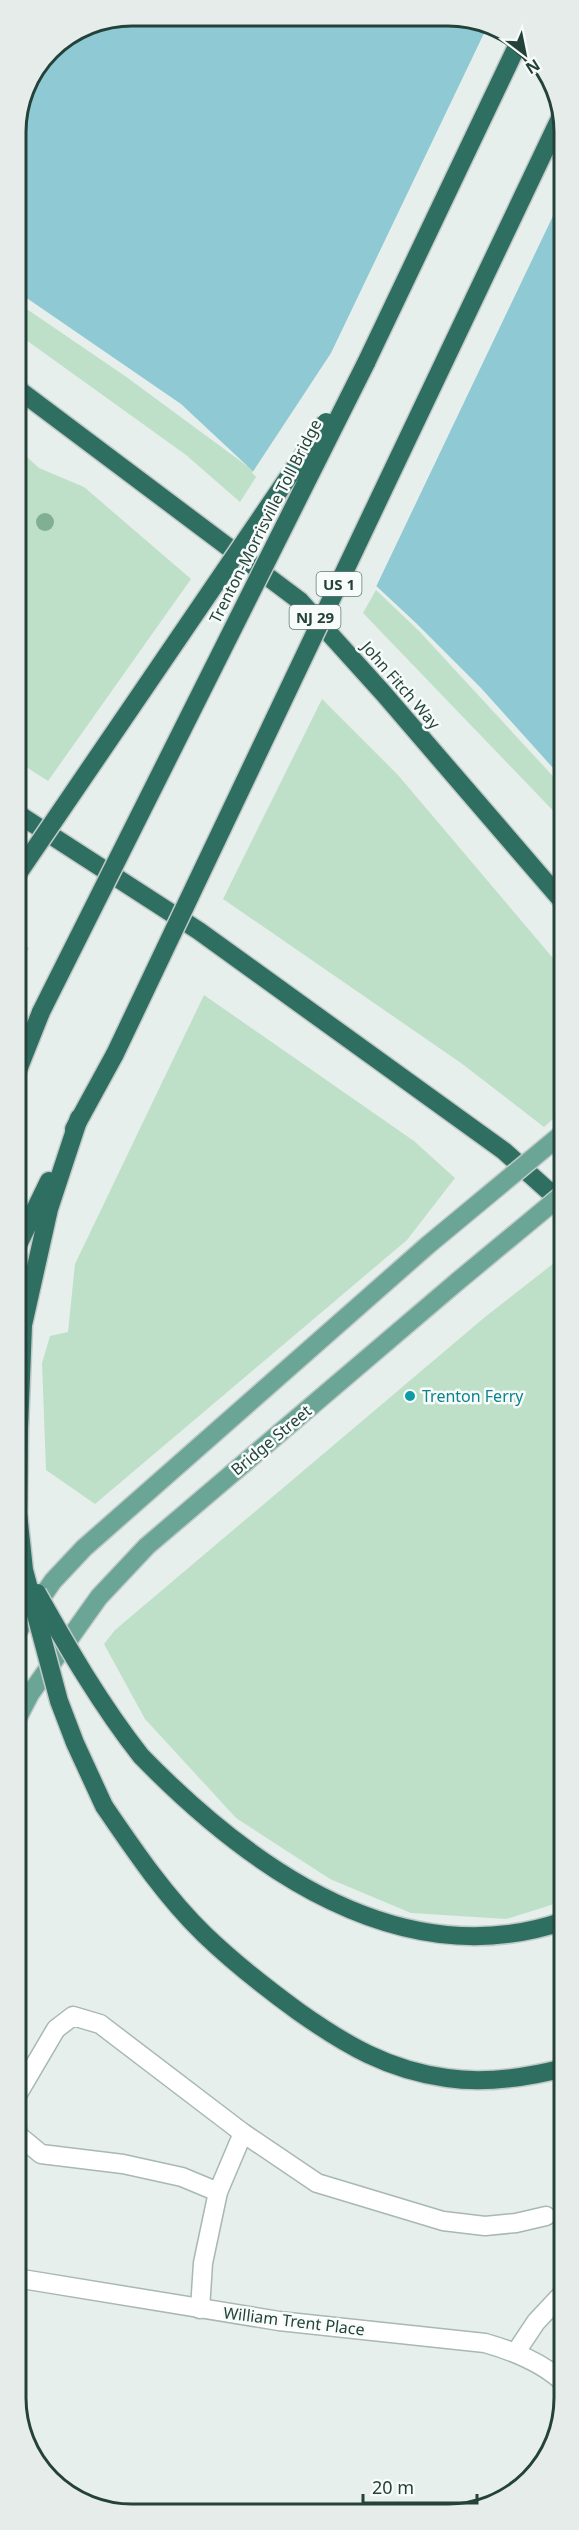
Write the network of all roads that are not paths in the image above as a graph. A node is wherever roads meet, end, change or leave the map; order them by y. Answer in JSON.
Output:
{"nodes":[{"id":1,"x":515,"y":50,"type":"edge"},
{"id":2,"x":554,"y":131,"type":"edge"},
{"id":3,"x":366,"y":363,"type":"junction"},
{"id":4,"x":26,"y":395,"type":"edge"},
{"id":5,"x":26,"y":819,"type":"edge"},
{"id":6,"x":26,"y":862,"type":"edge"},
{"id":7,"x":554,"y":891,"type":"edge"},
{"id":8,"x":26,"y":1050,"type":"edge"},
{"id":9,"x":80,"y":1118,"type":"junction"},
{"id":10,"x":554,"y":1141,"type":"edge"},
{"id":11,"x":554,"y":1195,"type":"edge"},
{"id":12,"x":554,"y":1202,"type":"edge"},
{"id":13,"x":26,"y":1229,"type":"edge"},
{"id":14,"x":26,"y":1312,"type":"edge"},
{"id":15,"x":26,"y":1574,"type":"edge"},
{"id":16,"x":26,"y":1577,"type":"edge"},
{"id":17,"x":26,"y":1620,"type":"edge"},
{"id":18,"x":26,"y":1702,"type":"edge"},
{"id":19,"x":553,"y":1925,"type":"edge"},
{"id":20,"x":553,"y":2071,"type":"edge"},
{"id":21,"x":26,"y":2080,"type":"edge"},
{"id":22,"x":243,"y":2133,"type":"junction"},
{"id":23,"x":26,"y":2142,"type":"edge"},
{"id":24,"x":218,"y":2192,"type":"junction"},
{"id":25,"x":546,"y":2216,"type":"dead end"},
{"id":26,"x":26,"y":2280,"type":"edge"},
{"id":27,"x":553,"y":2304,"type":"edge"},
{"id":28,"x":200,"y":2309,"type":"junction"},
{"id":29,"x":516,"y":2352,"type":"junction"},
{"id":30,"x":553,"y":2373,"type":"edge"}],
"edges":[{"from":1,"to":3,"type":"highway","name":"Trenton-Morrisville Toll Bridge"},
{"from":2,"to":9,"type":"highway","number":"US 1","bridge":true},
{"from":3,"to":6,"type":"highway","bridge":true},
{"from":3,"to":8,"type":"highway","name":"Trenton-Morrisville Toll Bridge","bridge":true},
{"from":4,"to":7,"type":"highway","name":"John Fitch Way","number":"NJ 29"},
{"from":5,"to":11,"type":"highway"},
{"from":9,"to":13,"type":"highway","number":"US 1"},
{"from":9,"to":14,"type":"highway","bridge":true},
{"from":10,"to":17,"type":"main road","bridge":true},
{"from":12,"to":18,"type":"main road","name":"Bridge Street","bridge":true},
{"from":15,"to":19,"type":"highway","bridge":true},
{"from":16,"to":20,"type":"highway","bridge":true},
{"from":21,"to":22,"type":"lane"},
{"from":22,"to":24,"type":"lane"},
{"from":22,"to":25,"type":"lane"},
{"from":23,"to":24,"type":"lane"},
{"from":24,"to":28,"type":"lane"},
{"from":26,"to":28,"type":"lane","name":"William Trent Place"},
{"from":27,"to":29,"type":"lane"},
{"from":28,"to":29,"type":"lane","name":"William Trent Place"},
{"from":29,"to":30,"type":"lane","name":"William Trent Place"}]}
